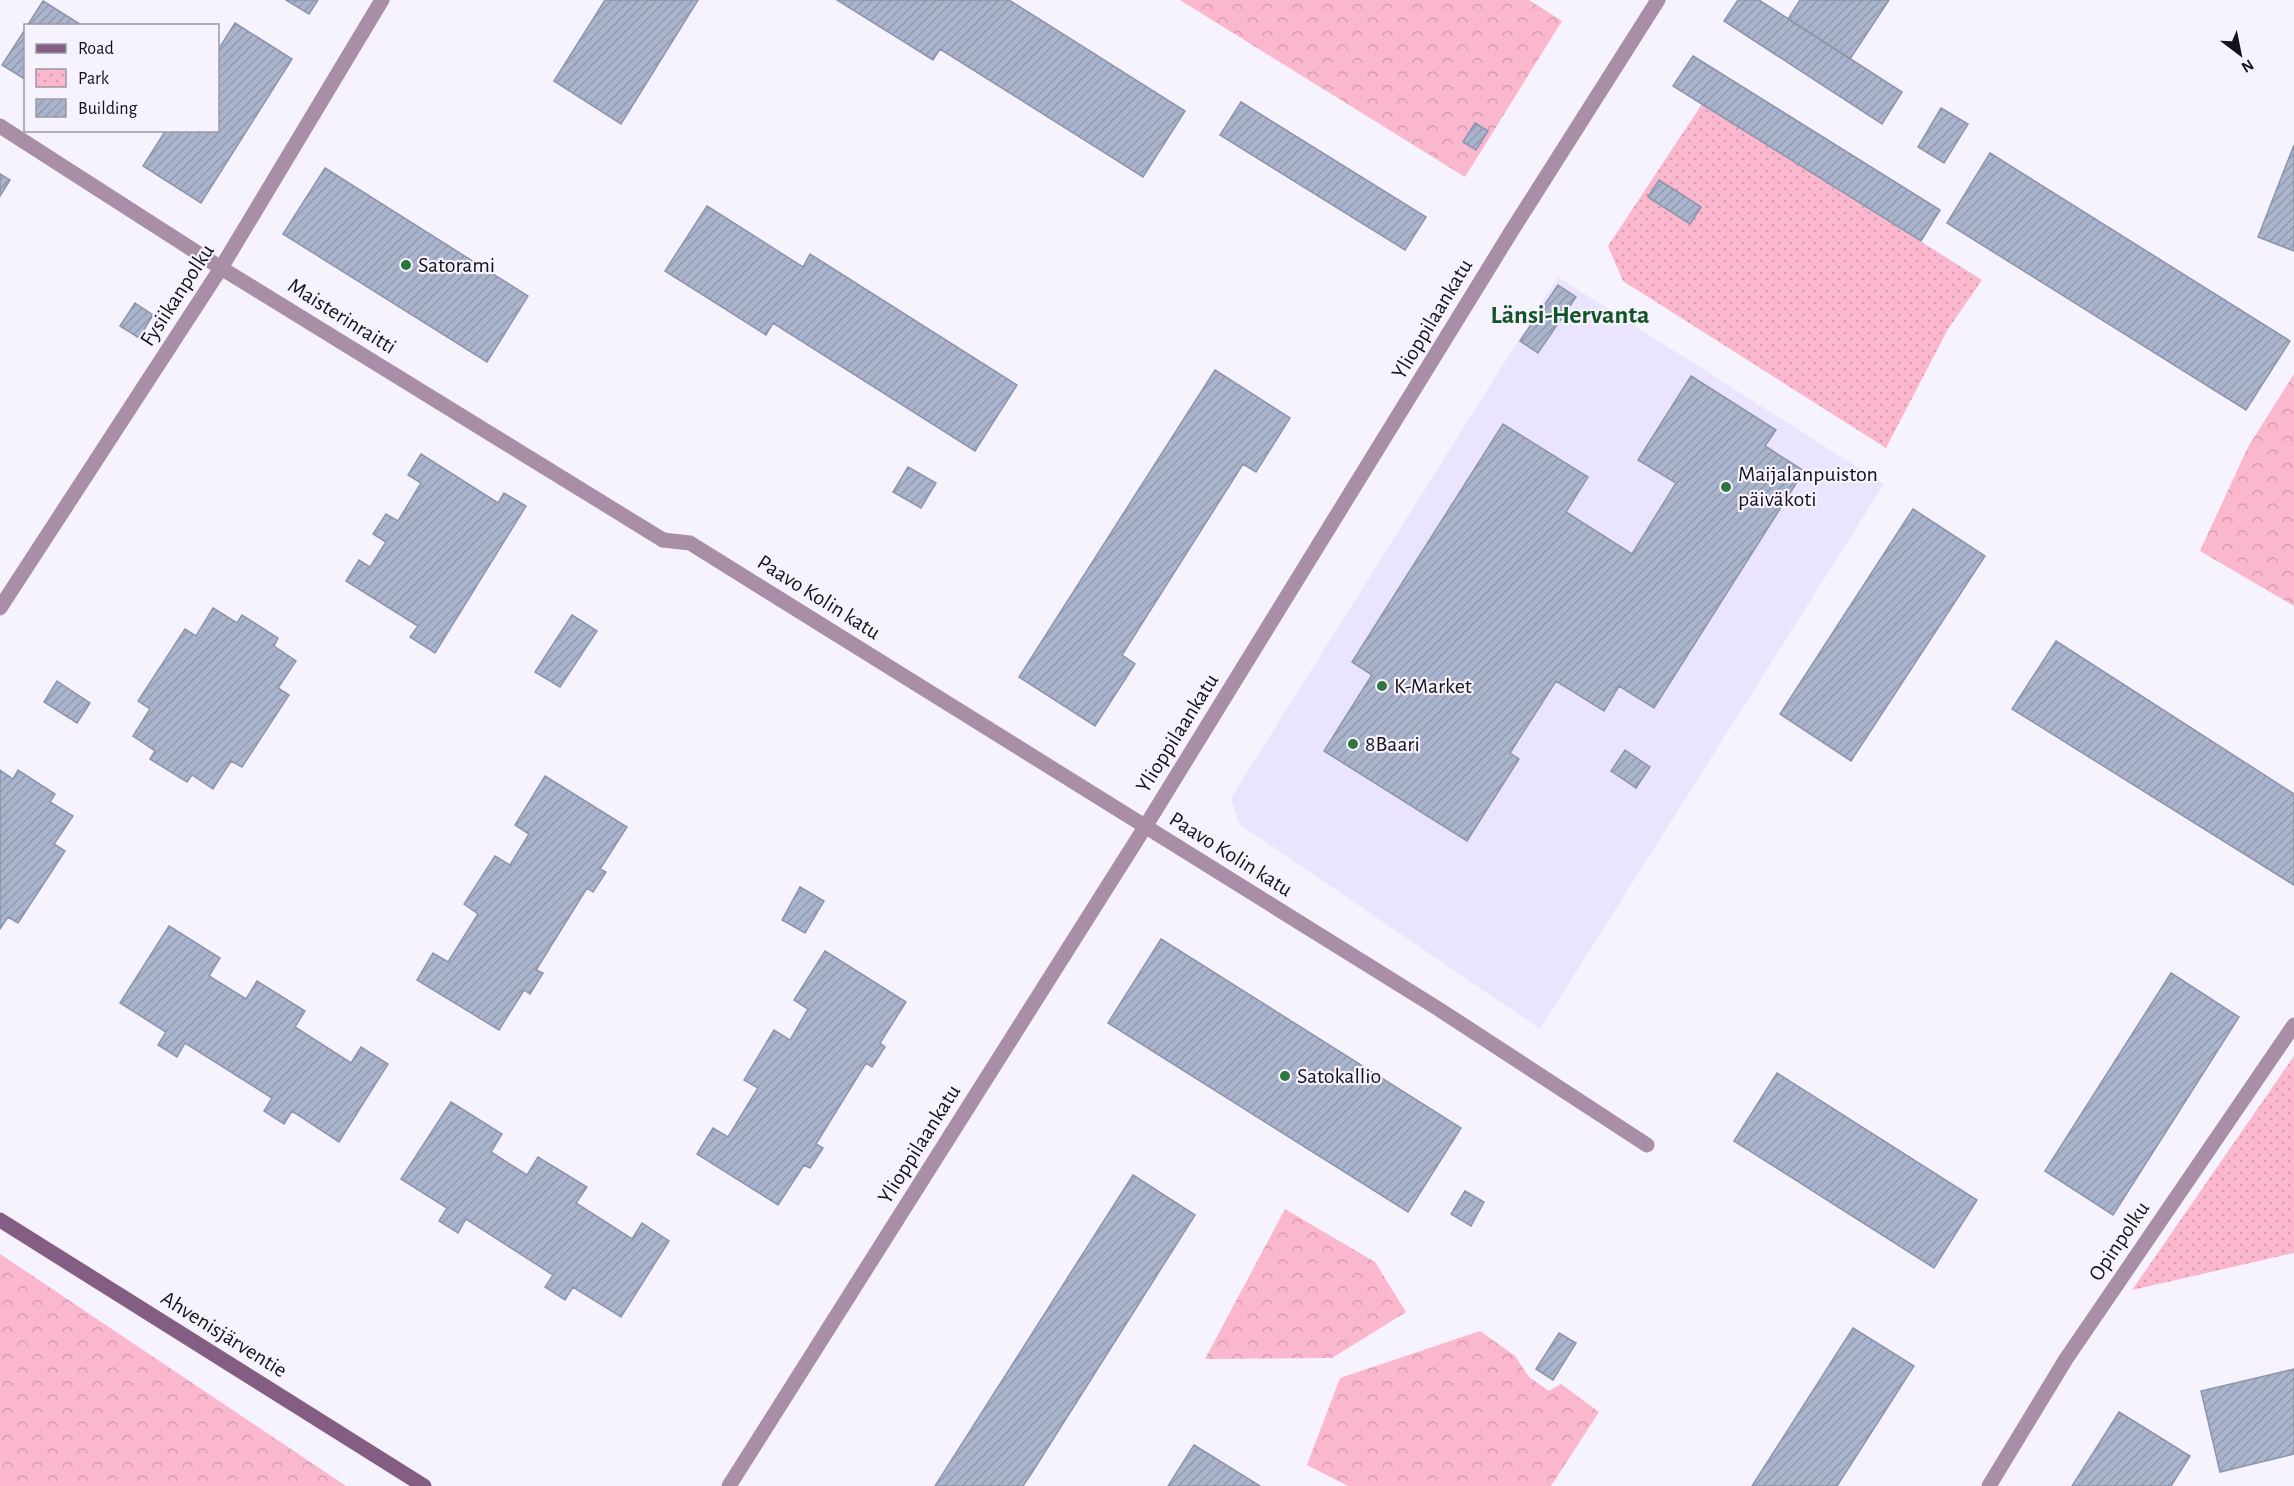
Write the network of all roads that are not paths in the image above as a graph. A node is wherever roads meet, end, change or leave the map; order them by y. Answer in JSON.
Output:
{"nodes":[{"id":1,"x":382,"y":0,"type":"edge"},
{"id":2,"x":1658,"y":0,"type":"edge"},
{"id":3,"x":0,"y":126,"type":"edge"},
{"id":4,"x":221,"y":268,"type":"junction"},
{"id":5,"x":663,"y":540,"type":"joint"},
{"id":6,"x":0,"y":608,"type":"edge"},
{"id":7,"x":1145,"y":827,"type":"junction"},
{"id":8,"x":2294,"y":1025,"type":"edge"},
{"id":9,"x":1647,"y":1145,"type":"dead end"},
{"id":10,"x":0,"y":1220,"type":"edge"},
{"id":11,"x":424,"y":1486,"type":"edge"},
{"id":12,"x":729,"y":1486,"type":"edge"},
{"id":13,"x":1989,"y":1486,"type":"edge"}],
"edges":[{"from":1,"to":4,"type":"street","name":"Fysiikanpolku"},
{"from":2,"to":7,"type":"street","name":"Ylioppilaankatu"},
{"from":3,"to":4,"type":"street","name":"Maisterinraitti"},
{"from":4,"to":5,"type":"street","name":"Maisterinraitti"},
{"from":4,"to":6,"type":"street","name":"Fysiikanpolku"},
{"from":5,"to":7,"type":"street","name":"Paavo Kolin katu"},
{"from":7,"to":9,"type":"street","name":"Paavo Kolin katu"},
{"from":7,"to":12,"type":"street","name":"Ylioppilaankatu"},
{"from":8,"to":13,"type":"street","name":"Opinpolku"},
{"from":10,"to":11,"type":"main road","name":"Ahvenisjärventie"}]}
